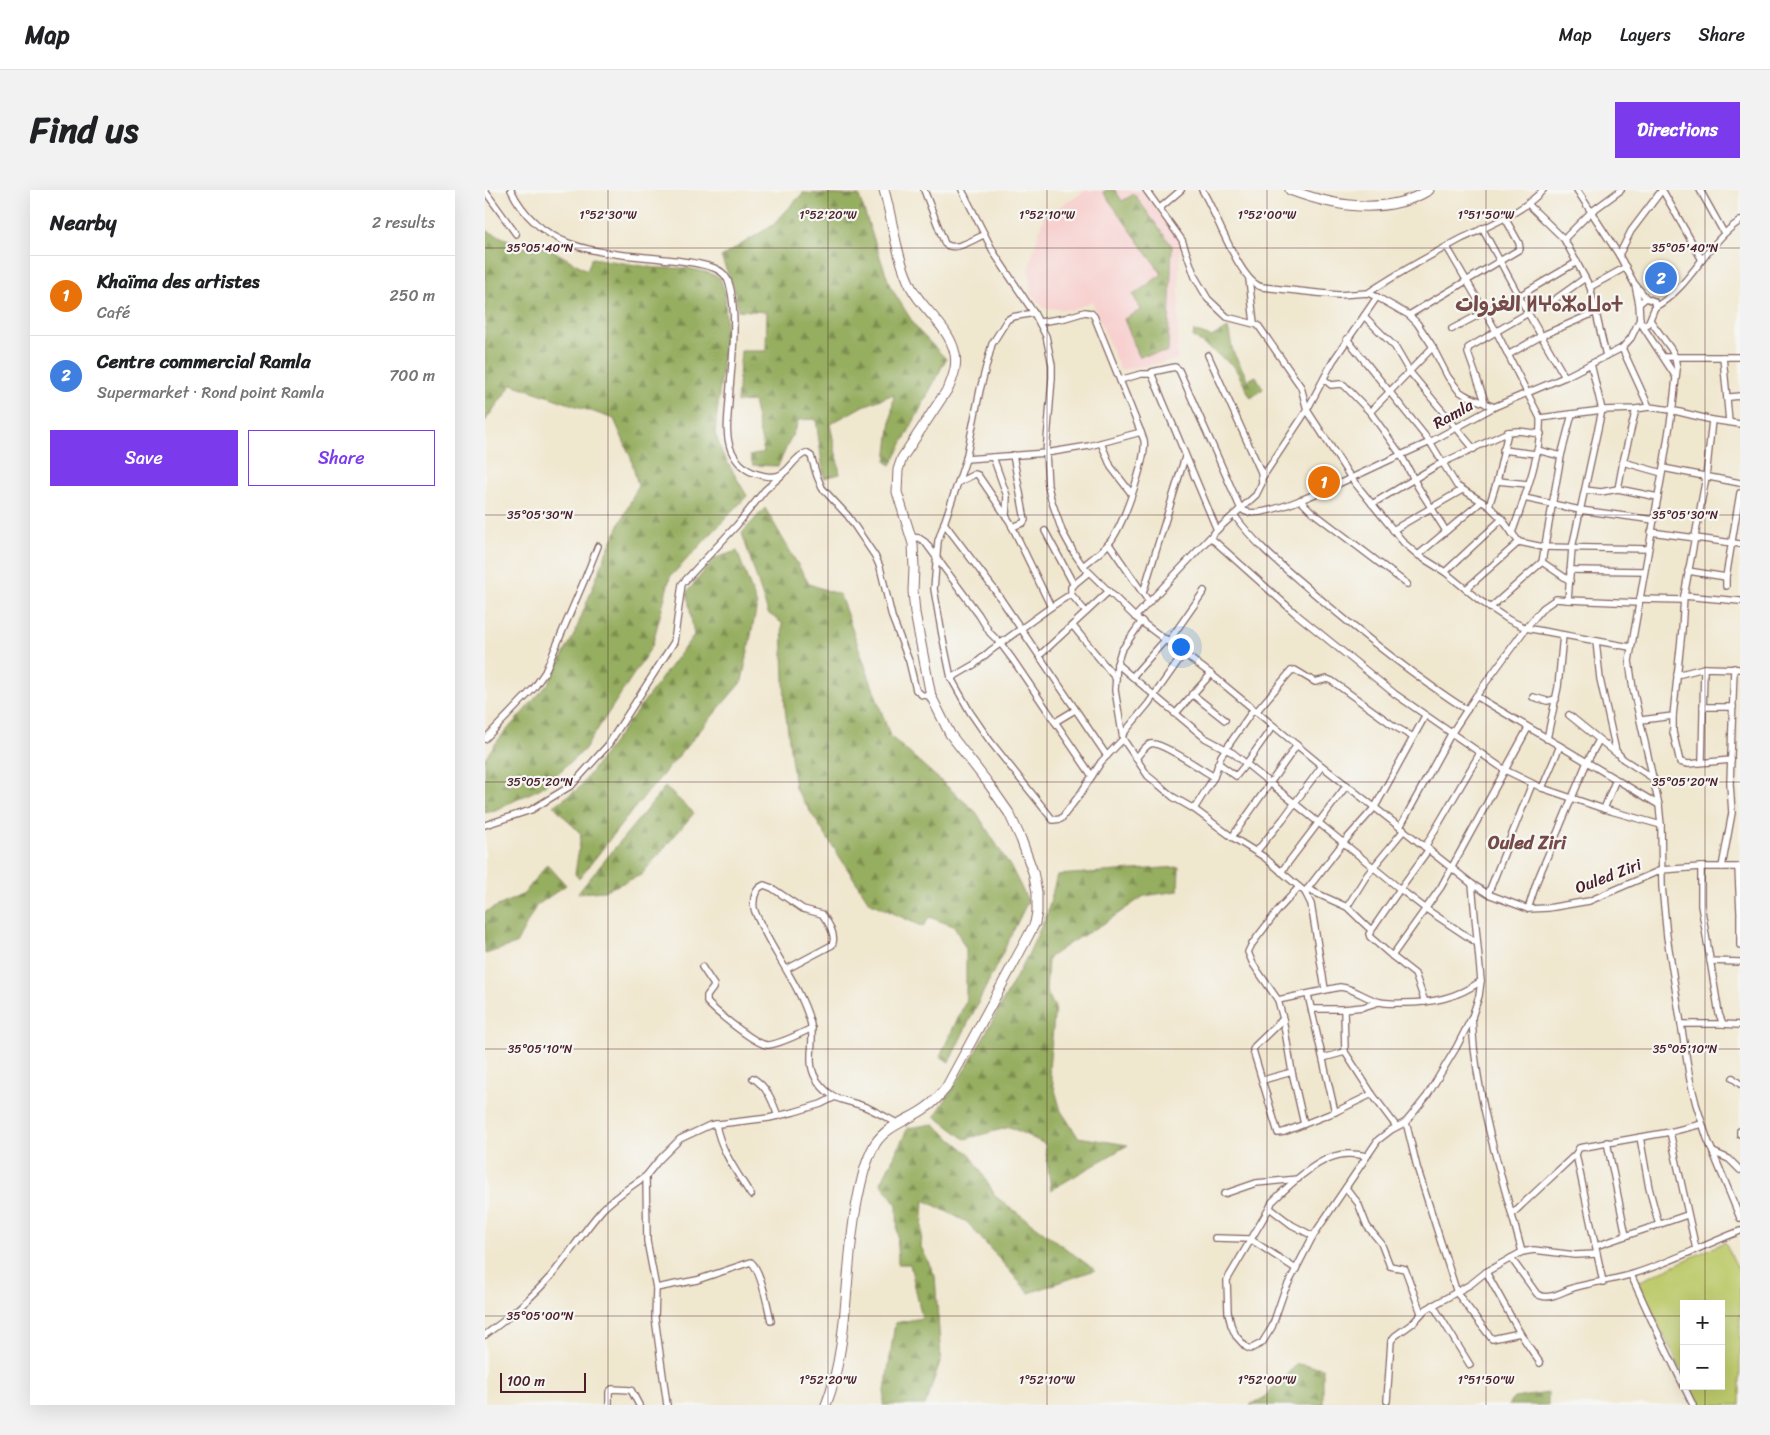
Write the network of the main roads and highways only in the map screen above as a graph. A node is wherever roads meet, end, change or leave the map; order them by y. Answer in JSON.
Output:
{"nodes":[{"id":1,"x":884,"y":190,"type":"edge"},
{"id":2,"x":1290,"y":190,"type":"edge"},
{"id":3,"x":1429,"y":190,"type":"edge"},
{"id":4,"x":826,"y":1405,"type":"edge"}],
"edges":[{"from":1,"to":4,"type":"main road"},
{"from":2,"to":3,"type":"main road"}]}
